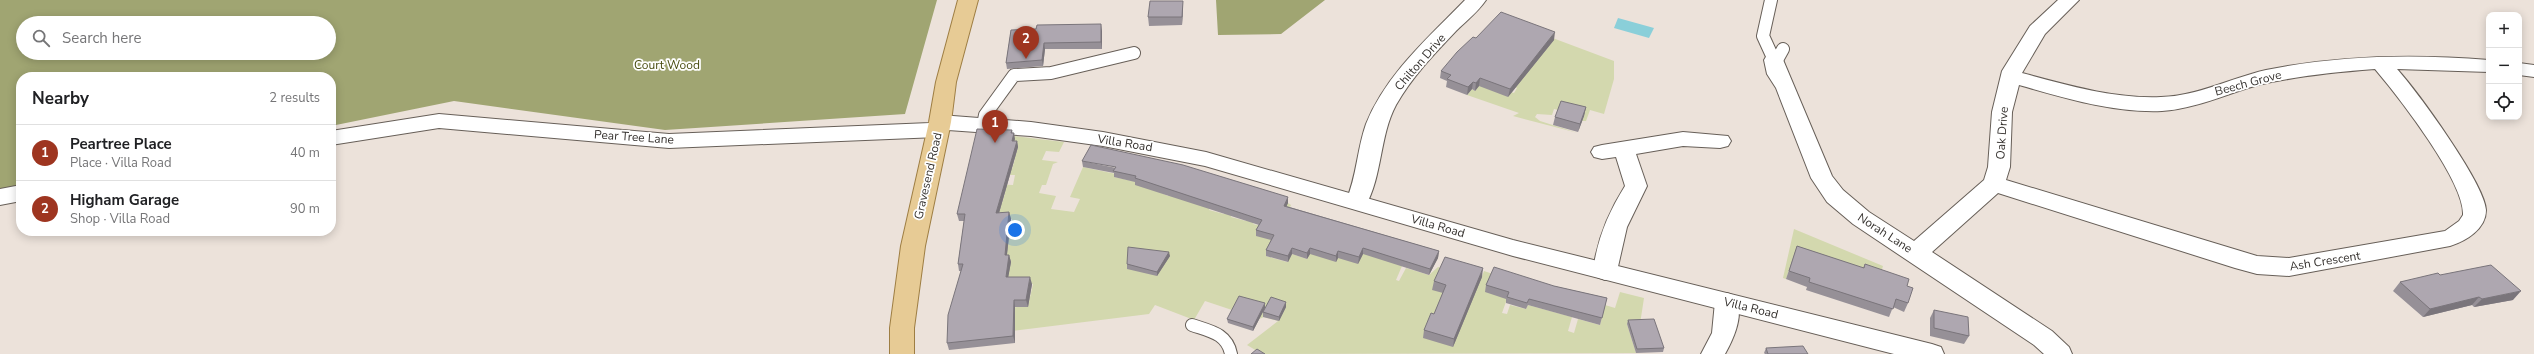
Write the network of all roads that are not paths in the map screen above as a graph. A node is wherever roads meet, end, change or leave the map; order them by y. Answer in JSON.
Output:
{"nodes":[{"id":1,"x":968,"y":0,"type":"edge"},
{"id":2,"x":1476,"y":0,"type":"edge"},
{"id":3,"x":1771,"y":0,"type":"edge"},
{"id":4,"x":2069,"y":0,"type":"edge"},
{"id":5,"x":1134,"y":53,"type":"dead end"},
{"id":6,"x":1779,"y":54,"type":"joint"},
{"id":7,"x":2381,"y":62,"type":"junction"},
{"id":8,"x":2486,"y":66,"type":"edge"},
{"id":9,"x":2522,"y":69,"type":"edge"},
{"id":10,"x":2534,"y":71,"type":"edge"},
{"id":11,"x":2010,"y":76,"type":"junction"},
{"id":12,"x":983,"y":125,"type":"junction"},
{"id":13,"x":939,"y":126,"type":"junction"},
{"id":14,"x":336,"y":137,"type":"edge"},
{"id":15,"x":1720,"y":141,"type":"dead end"},
{"id":16,"x":1994,"y":184,"type":"junction"},
{"id":17,"x":16,"y":194,"type":"edge"},
{"id":18,"x":0,"y":197,"type":"edge"},
{"id":19,"x":1357,"y":201,"type":"junction"},
{"id":20,"x":1916,"y":253,"type":"junction"},
{"id":21,"x":1605,"y":271,"type":"junction"},
{"id":22,"x":1727,"y":302,"type":"junction"},
{"id":23,"x":1192,"y":325,"type":"dead end"},
{"id":24,"x":1919,"y":352,"type":"edge"},
{"id":25,"x":902,"y":354,"type":"edge"},
{"id":26,"x":1231,"y":354,"type":"edge"},
{"id":27,"x":1713,"y":354,"type":"edge"},
{"id":28,"x":2060,"y":354,"type":"edge"}],
"edges":[{"from":1,"to":13,"type":"main road","name":"Gravesend Road"},
{"from":2,"to":19,"type":"street","name":"Chilton Drive"},
{"from":3,"to":6,"type":"lane"},
{"from":4,"to":11,"type":"street","name":"Oak Drive"},
{"from":5,"to":12,"type":"lane"},
{"from":6,"to":20,"type":"street","name":"Norah Lane"},
{"from":7,"to":8,"type":"street","name":"Beech Grove"},
{"from":7,"to":11,"type":"street","name":"Beech Grove"},
{"from":7,"to":16,"type":"street","name":"Ash Crescent"},
{"from":9,"to":10,"type":"street"},
{"from":11,"to":16,"type":"street","name":"Oak Drive"},
{"from":12,"to":13,"type":"street","name":"Villa Road"},
{"from":12,"to":19,"type":"street","name":"Villa Road"},
{"from":13,"to":14,"type":"street","name":"Pear Tree Lane"},
{"from":13,"to":25,"type":"main road","name":"Gravesend Road"},
{"from":15,"to":21,"type":"street"},
{"from":16,"to":20,"type":"street"},
{"from":17,"to":18,"type":"street"},
{"from":19,"to":21,"type":"street","name":"Villa Road"},
{"from":20,"to":28,"type":"street","name":"Norah Lane"},
{"from":21,"to":22,"type":"street","name":"Villa Road"},
{"from":22,"to":24,"type":"street","name":"Villa Road"},
{"from":22,"to":27,"type":"street"},
{"from":23,"to":26,"type":"lane"}]}
